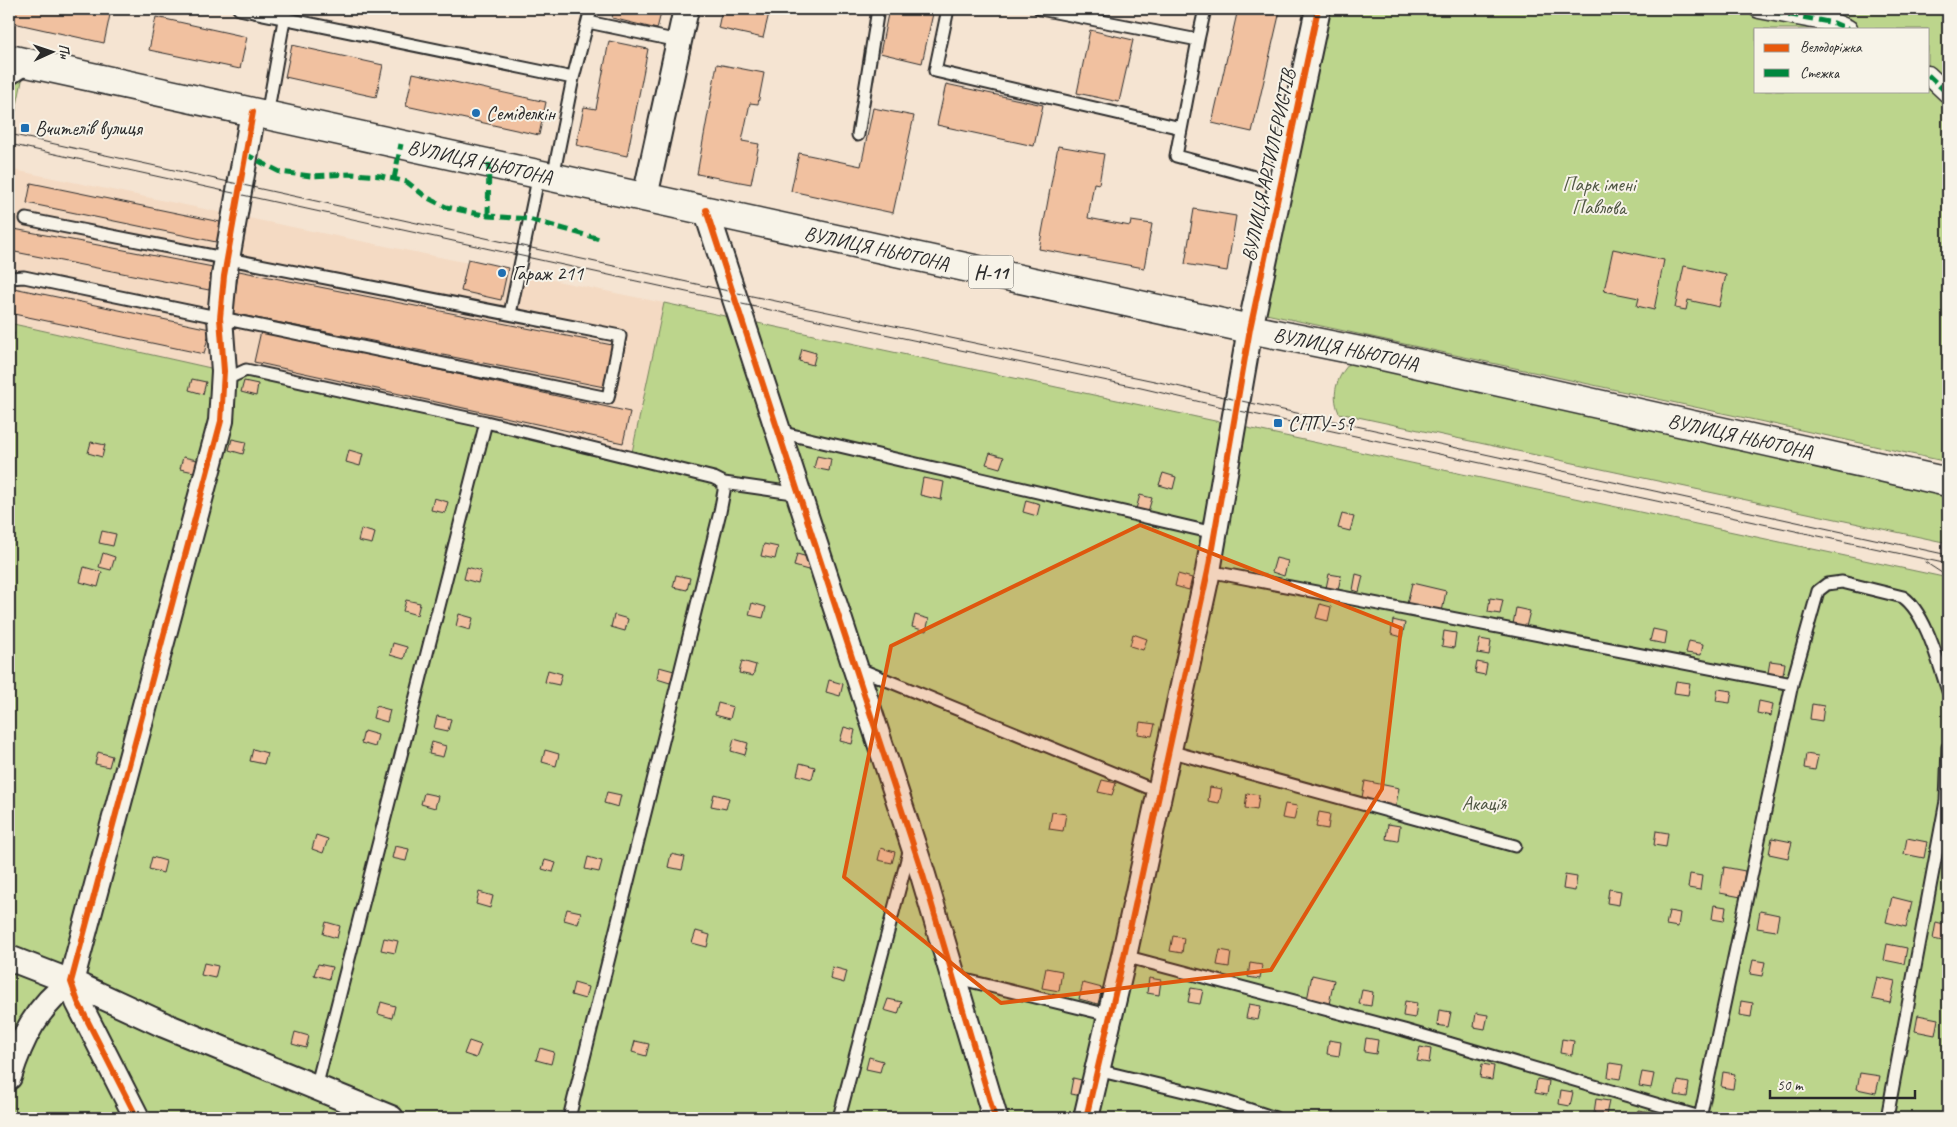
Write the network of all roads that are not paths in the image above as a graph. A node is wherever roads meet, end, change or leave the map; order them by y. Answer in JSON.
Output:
{"nodes":[{"id":1,"x":240,"y":9,"type":"edge"},
{"id":2,"x":591,"y":9,"type":"edge"},
{"id":3,"x":686,"y":9,"type":"edge"},
{"id":4,"x":878,"y":9,"type":"edge"},
{"id":5,"x":948,"y":9,"type":"edge"},
{"id":6,"x":1040,"y":9,"type":"edge"},
{"id":7,"x":1205,"y":9,"type":"edge"},
{"id":8,"x":1318,"y":9,"type":"edge"},
{"id":9,"x":1759,"y":9,"type":"edge"},
{"id":10,"x":286,"y":13,"type":"edge"},
{"id":11,"x":588,"y":22,"type":"junction"},
{"id":12,"x":1846,"y":28,"type":"edge"},
{"id":13,"x":1198,"y":40,"type":"junction"},
{"id":14,"x":679,"y":41,"type":"junction"},
{"id":15,"x":21,"y":61,"type":"edge"},
{"id":16,"x":1930,"y":77,"type":"edge"},
{"id":17,"x":573,"y":78,"type":"junction"},
{"id":18,"x":9,"y":80,"type":"edge"},
{"id":19,"x":1948,"y":94,"type":"edge"},
{"id":20,"x":260,"y":113,"type":"junction"},
{"id":21,"x":1182,"y":128,"type":"junction"},
{"id":22,"x":858,"y":135,"type":"dead end"},
{"id":23,"x":546,"y":176,"type":"junction"},
{"id":24,"x":1281,"y":184,"type":"junction"},
{"id":25,"x":645,"y":197,"type":"junction"},
{"id":26,"x":706,"y":210,"type":"junction"},
{"id":27,"x":26,"y":219,"type":"dead end"},
{"id":28,"x":227,"y":258,"type":"junction"},
{"id":29,"x":9,"y":278,"type":"edge"},
{"id":30,"x":510,"y":314,"type":"junction"},
{"id":31,"x":220,"y":318,"type":"junction"},
{"id":32,"x":1250,"y":329,"type":"junction"},
{"id":33,"x":223,"y":384,"type":"junction"},
{"id":34,"x":486,"y":422,"type":"junction"},
{"id":35,"x":779,"y":432,"type":"junction"},
{"id":36,"x":1948,"y":482,"type":"edge"},
{"id":37,"x":724,"y":483,"type":"junction"},
{"id":38,"x":800,"y":494,"type":"junction"},
{"id":39,"x":1214,"y":533,"type":"junction"},
{"id":40,"x":1208,"y":571,"type":"junction"},
{"id":41,"x":855,"y":667,"type":"junction"},
{"id":42,"x":1792,"y":684,"type":"junction"},
{"id":43,"x":1948,"y":692,"type":"edge"},
{"id":44,"x":1948,"y":747,"type":"edge"},
{"id":45,"x":1169,"y":751,"type":"junction"},
{"id":46,"x":1159,"y":792,"type":"junction"},
{"id":47,"x":1947,"y":802,"type":"edge"},
{"id":48,"x":912,"y":842,"type":"junction"},
{"id":49,"x":1515,"y":846,"type":"dead end"},
{"id":50,"x":1124,"y":956,"type":"junction"},
{"id":51,"x":9,"y":958,"type":"edge"},
{"id":52,"x":953,"y":977,"type":"junction"},
{"id":53,"x":71,"y":982,"type":"junction"},
{"id":54,"x":1109,"y":1015,"type":"junction"},
{"id":55,"x":1097,"y":1070,"type":"junction"},
{"id":56,"x":9,"y":1077,"type":"edge"},
{"id":57,"x":316,"y":1088,"type":"junction"},
{"id":58,"x":1700,"y":1117,"type":"edge"},
{"id":59,"x":138,"y":1118,"type":"edge"},
{"id":60,"x":391,"y":1118,"type":"edge"},
{"id":61,"x":570,"y":1118,"type":"edge"},
{"id":62,"x":839,"y":1118,"type":"edge"},
{"id":63,"x":995,"y":1118,"type":"edge"},
{"id":64,"x":1086,"y":1118,"type":"edge"},
{"id":65,"x":1275,"y":1118,"type":"edge"},
{"id":66,"x":1887,"y":1118,"type":"edge"}],
"edges":[{"from":1,"to":10,"type":"lane"},
{"from":2,"to":11,"type":"lane"},
{"from":3,"to":14,"type":"street"},
{"from":4,"to":22,"type":"lane"},
{"from":5,"to":21,"type":"lane"},
{"from":6,"to":13,"type":"lane"},
{"from":7,"to":13,"type":"lane"},
{"from":8,"to":24,"type":"street","name":"ВУЛИЦЯ АРТИЛЕРИСТІВ"},
{"from":9,"to":12,"type":"street"},
{"from":10,"to":17,"type":"lane"},
{"from":10,"to":20,"type":"lane"},
{"from":11,"to":14,"type":"lane"},
{"from":11,"to":17,"type":"lane"},
{"from":13,"to":21,"type":"lane"},
{"from":14,"to":25,"type":"street"},
{"from":15,"to":18,"type":"lane"},
{"from":15,"to":20,"type":"main road","name":"ВУЛИЦЯ НЬЮТОНА","number":"Н-11"},
{"from":16,"to":19,"type":"street"},
{"from":17,"to":23,"type":"lane"},
{"from":20,"to":23,"type":"main road","name":"ВУЛИЦЯ НЬЮТОНА","number":"Н-11"},
{"from":20,"to":28,"type":"street"},
{"from":21,"to":24,"type":"lane"},
{"from":23,"to":25,"type":"main road","name":"ВУЛИЦЯ НЬЮТОНА","number":"Н-11"},
{"from":23,"to":30,"type":"lane"},
{"from":24,"to":32,"type":"street","name":"ВУЛИЦЯ АРТИЛЕРИСТІВ"},
{"from":25,"to":26,"type":"main road","name":"ВУЛИЦЯ НЬЮТОНА","number":"Н-11"},
{"from":26,"to":32,"type":"main road","name":"ВУЛИЦЯ НЬЮТОНА","number":"Н-11"},
{"from":26,"to":35,"type":"street"},
{"from":27,"to":28,"type":"lane"},
{"from":28,"to":30,"type":"lane"},
{"from":28,"to":31,"type":"street"},
{"from":29,"to":31,"type":"lane"},
{"from":30,"to":31,"type":"lane"},
{"from":31,"to":33,"type":"street"},
{"from":32,"to":36,"type":"main road","name":"ВУЛИЦЯ НЬЮТОНА","number":"Н-11"},
{"from":32,"to":39,"type":"street","name":"ВУЛИЦЯ АРТИЛЕРИСТІВ"},
{"from":33,"to":34,"type":"lane"},
{"from":33,"to":53,"type":"street"},
{"from":34,"to":37,"type":"lane"},
{"from":34,"to":57,"type":"lane"},
{"from":35,"to":38,"type":"street"},
{"from":35,"to":39,"type":"lane"},
{"from":37,"to":38,"type":"lane"},
{"from":37,"to":61,"type":"lane"},
{"from":38,"to":41,"type":"street"},
{"from":39,"to":40,"type":"street","name":"ВУЛИЦЯ АРТИЛЕРИСТІВ"},
{"from":40,"to":42,"type":"lane"},
{"from":40,"to":45,"type":"street","name":"ВУЛИЦЯ АРТИЛЕРИСТІВ"},
{"from":41,"to":46,"type":"lane"},
{"from":41,"to":48,"type":"street"},
{"from":42,"to":43,"type":"lane"},
{"from":42,"to":58,"type":"lane"},
{"from":44,"to":47,"type":"lane"},
{"from":45,"to":46,"type":"street","name":"ВУЛИЦЯ АРТИЛЕРИСТІВ"},
{"from":45,"to":49,"type":"lane"},
{"from":46,"to":50,"type":"street","name":"ВУЛИЦЯ АРТИЛЕРИСТІВ"},
{"from":47,"to":66,"type":"lane"},
{"from":48,"to":52,"type":"street"},
{"from":48,"to":62,"type":"lane"},
{"from":50,"to":54,"type":"street","name":"ВУЛИЦЯ АРТИЛЕРИСТІВ"},
{"from":50,"to":58,"type":"lane"},
{"from":51,"to":53,"type":"street"},
{"from":52,"to":54,"type":"lane"},
{"from":52,"to":63,"type":"street"},
{"from":53,"to":56,"type":"street"},
{"from":53,"to":57,"type":"street"},
{"from":53,"to":59,"type":"street"},
{"from":54,"to":55,"type":"street","name":"ВУЛИЦЯ АРТИЛЕРИСТІВ"},
{"from":55,"to":64,"type":"street","name":"ВУЛИЦЯ АРТИЛЕРИСТІВ"},
{"from":55,"to":65,"type":"lane"},
{"from":57,"to":60,"type":"street"}]}
